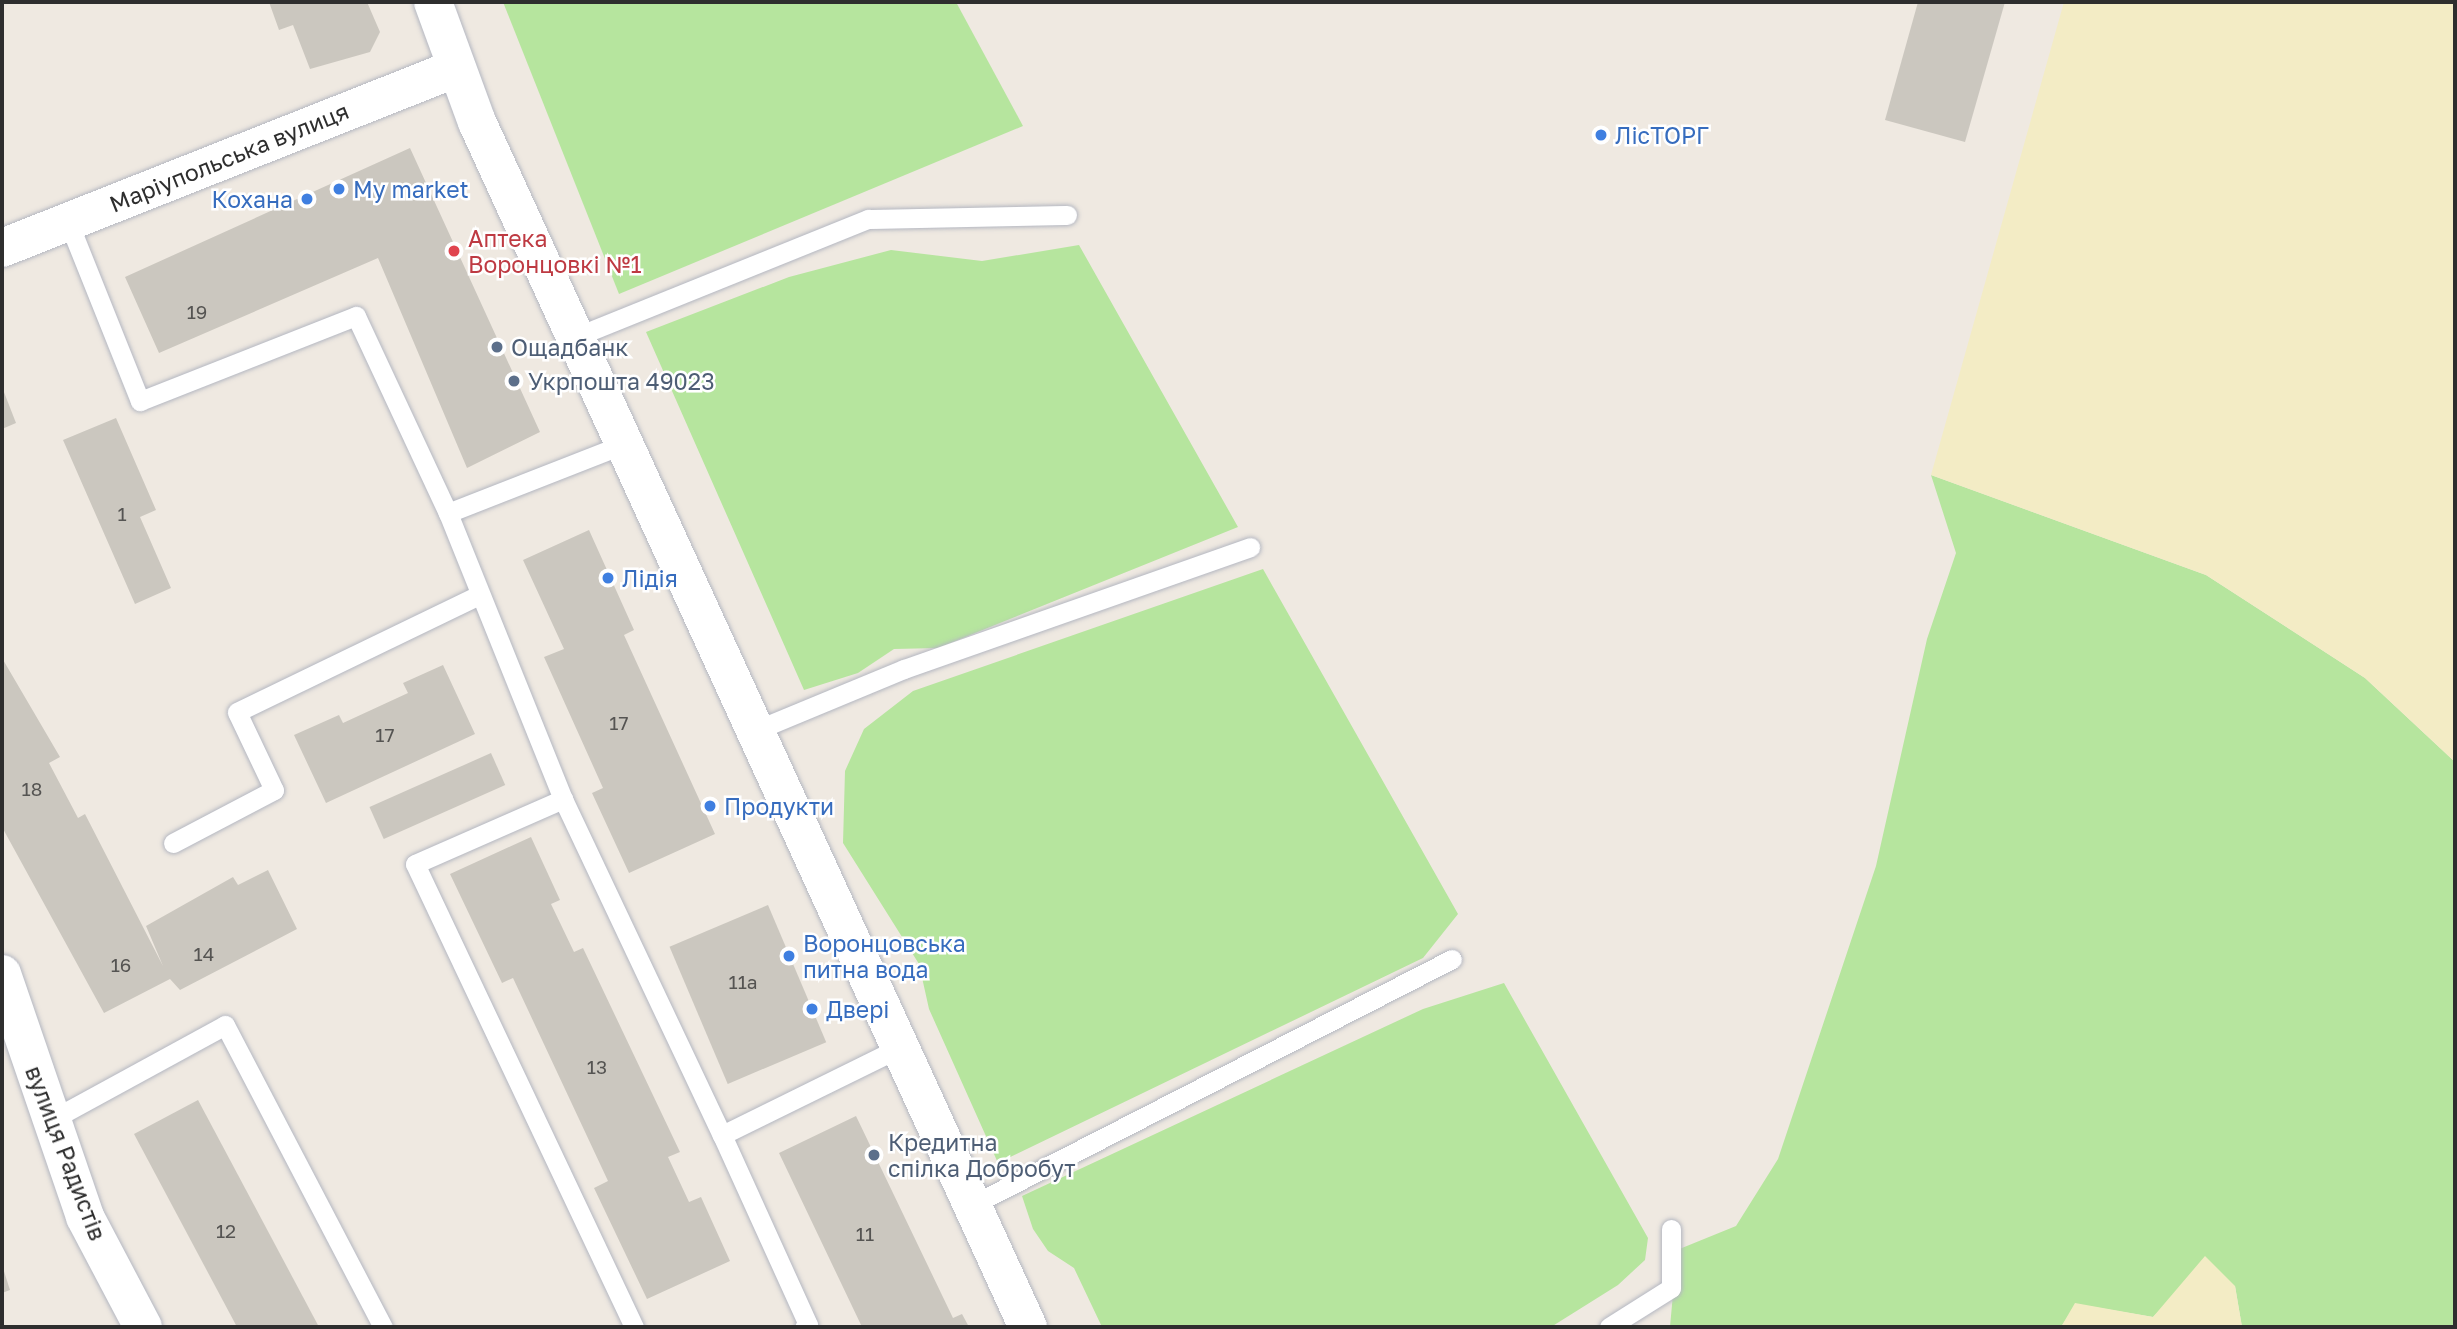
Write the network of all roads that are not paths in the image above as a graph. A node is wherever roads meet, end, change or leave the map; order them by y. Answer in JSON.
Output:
{"nodes":[{"id":1,"x":433,"y":2,"type":"edge"},
{"id":2,"x":457,"y":68,"type":"junction"},
{"id":3,"x":1067,"y":215,"type":"dead end"},
{"id":4,"x":68,"y":221,"type":"junction"},
{"id":5,"x":2,"y":248,"type":"edge"},
{"id":6,"x":578,"y":337,"type":"junction"},
{"id":7,"x":627,"y":443,"type":"junction"},
{"id":8,"x":448,"y":513,"type":"junction"},
{"id":9,"x":1250,"y":547,"type":"dead end"},
{"id":10,"x":477,"y":596,"type":"junction"},
{"id":11,"x":759,"y":729,"type":"junction"},
{"id":12,"x":563,"y":799,"type":"junction"},
{"id":13,"x":173,"y":843,"type":"dead end"},
{"id":14,"x":1452,"y":959,"type":"dead end"},
{"id":15,"x":2,"y":974,"type":"edge"},
{"id":16,"x":903,"y":1046,"type":"junction"},
{"id":17,"x":51,"y":1119,"type":"junction"},
{"id":18,"x":722,"y":1135,"type":"junction"},
{"id":19,"x":974,"y":1204,"type":"junction"},
{"id":20,"x":1671,"y":1229,"type":"dead end"},
{"id":21,"x":807,"y":1326,"type":"edge"},
{"id":22,"x":142,"y":1327,"type":"edge"},
{"id":23,"x":383,"y":1327,"type":"edge"},
{"id":24,"x":634,"y":1327,"type":"edge"},
{"id":25,"x":1028,"y":1327,"type":"edge"},
{"id":26,"x":1609,"y":1327,"type":"edge"}],
"edges":[{"from":1,"to":2,"type":"main road"},
{"from":2,"to":4,"type":"main road","name":"Маріупольська вулиця"},
{"from":2,"to":6,"type":"main road"},
{"from":3,"to":6,"type":"lane"},
{"from":4,"to":5,"type":"main road","name":"Маріупольська вулиця"},
{"from":4,"to":8,"type":"lane"},
{"from":6,"to":7,"type":"main road"},
{"from":7,"to":8,"type":"lane"},
{"from":7,"to":11,"type":"main road"},
{"from":8,"to":10,"type":"lane"},
{"from":9,"to":11,"type":"lane"},
{"from":10,"to":12,"type":"lane"},
{"from":10,"to":13,"type":"lane"},
{"from":11,"to":16,"type":"main road"},
{"from":12,"to":18,"type":"lane"},
{"from":12,"to":24,"type":"lane"},
{"from":14,"to":19,"type":"lane"},
{"from":15,"to":17,"type":"main road","name":"вулиця Радистів"},
{"from":16,"to":18,"type":"lane"},
{"from":16,"to":19,"type":"main road"},
{"from":17,"to":22,"type":"main road","name":"вулиця Радистів"},
{"from":17,"to":23,"type":"lane"},
{"from":18,"to":21,"type":"lane"},
{"from":19,"to":25,"type":"main road"},
{"from":20,"to":26,"type":"lane"}]}
